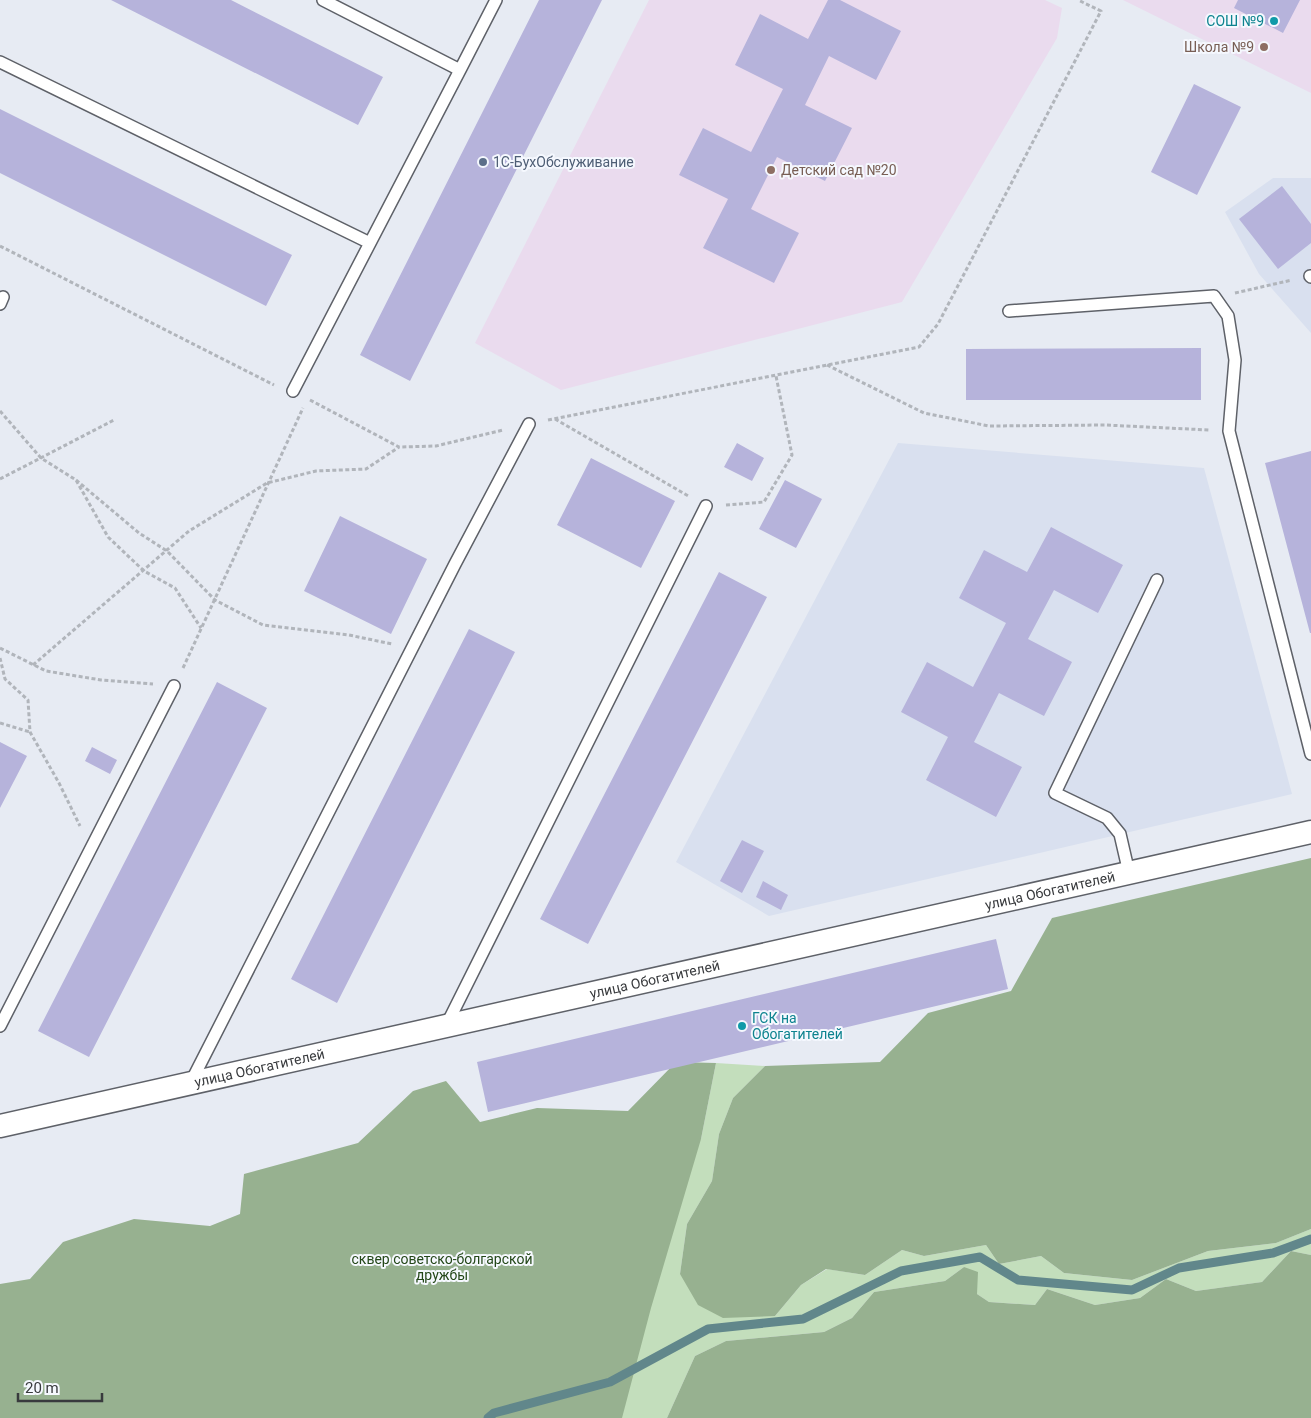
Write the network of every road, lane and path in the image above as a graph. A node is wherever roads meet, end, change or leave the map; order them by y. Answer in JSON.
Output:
{"nodes":[{"id":1,"x":323,"y":0,"type":"edge"},
{"id":2,"x":496,"y":0,"type":"edge"},
{"id":3,"x":1078,"y":0,"type":"edge"},
{"id":4,"x":0,"y":62,"type":"edge"},
{"id":5,"x":460,"y":70,"type":"junction"},
{"id":6,"x":370,"y":243,"type":"junction"},
{"id":7,"x":0,"y":246,"type":"edge"},
{"id":8,"x":1311,"y":276,"type":"edge"},
{"id":9,"x":1216,"y":299,"type":"junction"},
{"id":10,"x":1010,"y":311,"type":"dead end"},
{"id":11,"x":827,"y":365,"type":"junction"},
{"id":12,"x":776,"y":376,"type":"junction"},
{"id":13,"x":293,"y":391,"type":"joint"},
{"id":14,"x":0,"y":411,"type":"edge"},
{"id":15,"x":555,"y":419,"type":"junction"},
{"id":16,"x":114,"y":420,"type":"dead end"},
{"id":17,"x":529,"y":424,"type":"junction"},
{"id":18,"x":1229,"y":431,"type":"junction"},
{"id":19,"x":399,"y":447,"type":"junction"},
{"id":20,"x":41,"y":458,"type":"junction"},
{"id":21,"x":0,"y":479,"type":"edge"},
{"id":22,"x":76,"y":480,"type":"junction"},
{"id":23,"x":267,"y":483,"type":"junction"},
{"id":24,"x":706,"y":506,"type":"junction"},
{"id":25,"x":167,"y":551,"type":"junction"},
{"id":26,"x":144,"y":570,"type":"junction"},
{"id":27,"x":1157,"y":580,"type":"dead end"},
{"id":28,"x":215,"y":600,"type":"junction"},
{"id":29,"x":202,"y":629,"type":"junction"},
{"id":30,"x":0,"y":648,"type":"edge"},
{"id":31,"x":412,"y":648,"type":"junction"},
{"id":32,"x":0,"y":658,"type":"edge"},
{"id":33,"x":33,"y":665,"type":"junction"},
{"id":34,"x":174,"y":686,"type":"junction"},
{"id":35,"x":0,"y":723,"type":"edge"},
{"id":36,"x":30,"y":732,"type":"junction"},
{"id":37,"x":1311,"y":754,"type":"edge"},
{"id":38,"x":1311,"y":832,"type":"edge"},
{"id":39,"x":91,"y":849,"type":"junction"},
{"id":40,"x":1129,"y":873,"type":"junction"},
{"id":41,"x":447,"y":1024,"type":"junction"},
{"id":42,"x":0,"y":1026,"type":"edge"},
{"id":43,"x":192,"y":1082,"type":"junction"},
{"id":44,"x":0,"y":1126,"type":"edge"}],
"edges":[{"from":1,"to":5,"type":"lane"},
{"from":2,"to":5,"type":"lane"},
{"from":3,"to":11,"type":"path"},
{"from":4,"to":6,"type":"lane"},
{"from":5,"to":6,"type":"lane"},
{"from":6,"to":13,"type":"lane"},
{"from":7,"to":13,"type":"path"},
{"from":8,"to":9,"type":"path"},
{"from":9,"to":10,"type":"lane"},
{"from":9,"to":18,"type":"lane"},
{"from":11,"to":12,"type":"path"},
{"from":11,"to":18,"type":"path"},
{"from":12,"to":15,"type":"path"},
{"from":12,"to":24,"type":"path"},
{"from":14,"to":20,"type":"path"},
{"from":15,"to":17,"type":"path"},
{"from":15,"to":24,"type":"path"},
{"from":16,"to":20,"type":"path"},
{"from":17,"to":19,"type":"path"},
{"from":17,"to":31,"type":"lane"},
{"from":18,"to":37,"type":"lane"},
{"from":19,"to":23,"type":"path"},
{"from":19,"to":23,"type":"path"},
{"from":20,"to":21,"type":"path"},
{"from":20,"to":22,"type":"path"},
{"from":22,"to":25,"type":"path"},
{"from":22,"to":26,"type":"path"},
{"from":23,"to":25,"type":"path"},
{"from":23,"to":28,"type":"path"},
{"from":24,"to":41,"type":"lane"},
{"from":25,"to":26,"type":"path"},
{"from":25,"to":28,"type":"path"},
{"from":26,"to":29,"type":"path"},
{"from":26,"to":33,"type":"path"},
{"from":27,"to":40,"type":"lane"},
{"from":28,"to":29,"type":"path"},
{"from":28,"to":31,"type":"path"},
{"from":29,"to":34,"type":"path"},
{"from":30,"to":33,"type":"path"},
{"from":31,"to":43,"type":"lane"},
{"from":32,"to":36,"type":"path"},
{"from":33,"to":34,"type":"path"},
{"from":34,"to":39,"type":"lane"},
{"from":35,"to":36,"type":"path"},
{"from":36,"to":39,"type":"path"},
{"from":38,"to":40,"type":"street","name":"улица Обогатителей"},
{"from":39,"to":42,"type":"lane"},
{"from":40,"to":41,"type":"street","name":"улица Обогатителей"},
{"from":41,"to":43,"type":"street","name":"улица Обогатителей"},
{"from":43,"to":44,"type":"street","name":"улица Обогатителей"}]}
